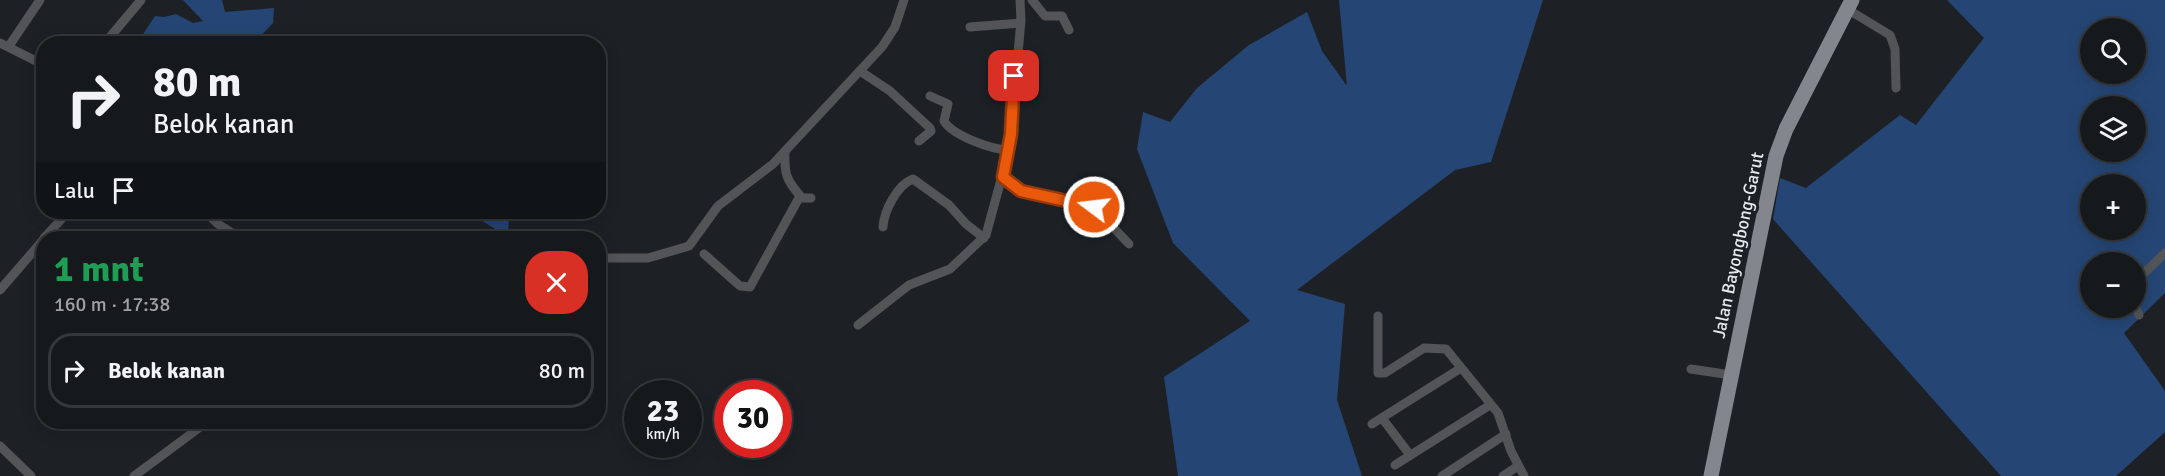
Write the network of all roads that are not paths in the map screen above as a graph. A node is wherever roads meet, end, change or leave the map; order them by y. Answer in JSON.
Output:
{"nodes":[{"id":1,"x":40,"y":0,"type":"edge"},
{"id":2,"x":141,"y":0,"type":"edge"},
{"id":3,"x":904,"y":0,"type":"edge"},
{"id":4,"x":1020,"y":0,"type":"edge"},
{"id":5,"x":1032,"y":0,"type":"edge"},
{"id":6,"x":1850,"y":5,"type":"edge"},
{"id":7,"x":1016,"y":23,"type":"junction"},
{"id":8,"x":970,"y":27,"type":"dead end"},
{"id":9,"x":1069,"y":30,"type":"dead end"},
{"id":10,"x":111,"y":36,"type":"edge"},
{"id":11,"x":5,"y":44,"type":"edge"},
{"id":12,"x":36,"y":61,"type":"edge"},
{"id":13,"x":860,"y":71,"type":"junction"},
{"id":14,"x":1896,"y":88,"type":"dead end"},
{"id":15,"x":930,"y":96,"type":"dead end"},
{"id":16,"x":919,"y":141,"type":"dead end"},
{"id":17,"x":1003,"y":150,"type":"junction"},
{"id":18,"x":785,"y":151,"type":"junction"},
{"id":19,"x":1003,"y":177,"type":"junction"},
{"id":20,"x":800,"y":196,"type":"junction"},
{"id":21,"x":812,"y":198,"type":"dead end"},
{"id":22,"x":62,"y":219,"type":"edge"},
{"id":23,"x":213,"y":219,"type":"edge"},
{"id":24,"x":883,"y":227,"type":"dead end"},
{"id":25,"x":52,"y":231,"type":"edge"},
{"id":26,"x":229,"y":231,"type":"edge"},
{"id":27,"x":984,"y":238,"type":"junction"},
{"id":28,"x":1130,"y":244,"type":"dead end"},
{"id":29,"x":36,"y":250,"type":"edge"},
{"id":30,"x":2165,"y":253,"type":"edge"},
{"id":31,"x":704,"y":254,"type":"dead end"},
{"id":32,"x":606,"y":258,"type":"edge"},
{"id":33,"x":2146,"y":271,"type":"edge"},
{"id":34,"x":0,"y":290,"type":"edge"},
{"id":35,"x":1378,"y":316,"type":"dead end"},
{"id":36,"x":858,"y":325,"type":"dead end"},
{"id":37,"x":1461,"y":368,"type":"junction"},
{"id":38,"x":1691,"y":369,"type":"dead end"},
{"id":39,"x":1731,"y":375,"type":"junction"},
{"id":40,"x":1490,"y":405,"type":"junction"},
{"id":41,"x":1382,"y":418,"type":"junction"},
{"id":42,"x":1372,"y":424,"type":"dead end"},
{"id":43,"x":198,"y":429,"type":"edge"},
{"id":44,"x":1506,"y":435,"type":"junction"},
{"id":45,"x":0,"y":446,"type":"edge"},
{"id":46,"x":1410,"y":455,"type":"junction"},
{"id":47,"x":1395,"y":465,"type":"dead end"},
{"id":48,"x":1518,"y":466,"type":"junction"},
{"id":49,"x":31,"y":476,"type":"edge"},
{"id":50,"x":134,"y":476,"type":"edge"},
{"id":51,"x":1442,"y":476,"type":"edge"},
{"id":52,"x":1503,"y":476,"type":"edge"},
{"id":53,"x":1524,"y":476,"type":"edge"},
{"id":54,"x":1711,"y":476,"type":"edge"}],
"edges":[{"from":1,"to":11,"type":"street"},
{"from":2,"to":10,"type":"street"},
{"from":3,"to":13,"type":"street"},
{"from":4,"to":7,"type":"street"},
{"from":5,"to":9,"type":"street"},
{"from":6,"to":14,"type":"street"},
{"from":6,"to":39,"type":"main road","name":"Jalan Bayongbong-Garut"},
{"from":7,"to":8,"type":"street"},
{"from":7,"to":17,"type":"street"},
{"from":11,"to":12,"type":"street"},
{"from":13,"to":16,"type":"street"},
{"from":13,"to":18,"type":"street"},
{"from":15,"to":17,"type":"street"},
{"from":17,"to":19,"type":"street"},
{"from":18,"to":20,"type":"street"},
{"from":18,"to":32,"type":"street"},
{"from":19,"to":27,"type":"street"},
{"from":19,"to":28,"type":"street"},
{"from":20,"to":21,"type":"street"},
{"from":20,"to":31,"type":"street"},
{"from":22,"to":25,"type":"street"},
{"from":23,"to":26,"type":"street"},
{"from":24,"to":27,"type":"street"},
{"from":27,"to":36,"type":"street"},
{"from":29,"to":34,"type":"street"},
{"from":30,"to":33,"type":"street"},
{"from":35,"to":37,"type":"street"},
{"from":37,"to":40,"type":"street"},
{"from":37,"to":41,"type":"street"},
{"from":38,"to":39,"type":"street"},
{"from":39,"to":54,"type":"main road","name":"Jalan Bayongbong-Garut"},
{"from":40,"to":44,"type":"street"},
{"from":40,"to":46,"type":"street"},
{"from":41,"to":42,"type":"street"},
{"from":41,"to":46,"type":"street"},
{"from":43,"to":50,"type":"street"},
{"from":44,"to":48,"type":"street"},
{"from":44,"to":51,"type":"street"},
{"from":45,"to":49,"type":"street"},
{"from":46,"to":47,"type":"street"},
{"from":48,"to":52,"type":"street"},
{"from":48,"to":53,"type":"street"}]}
